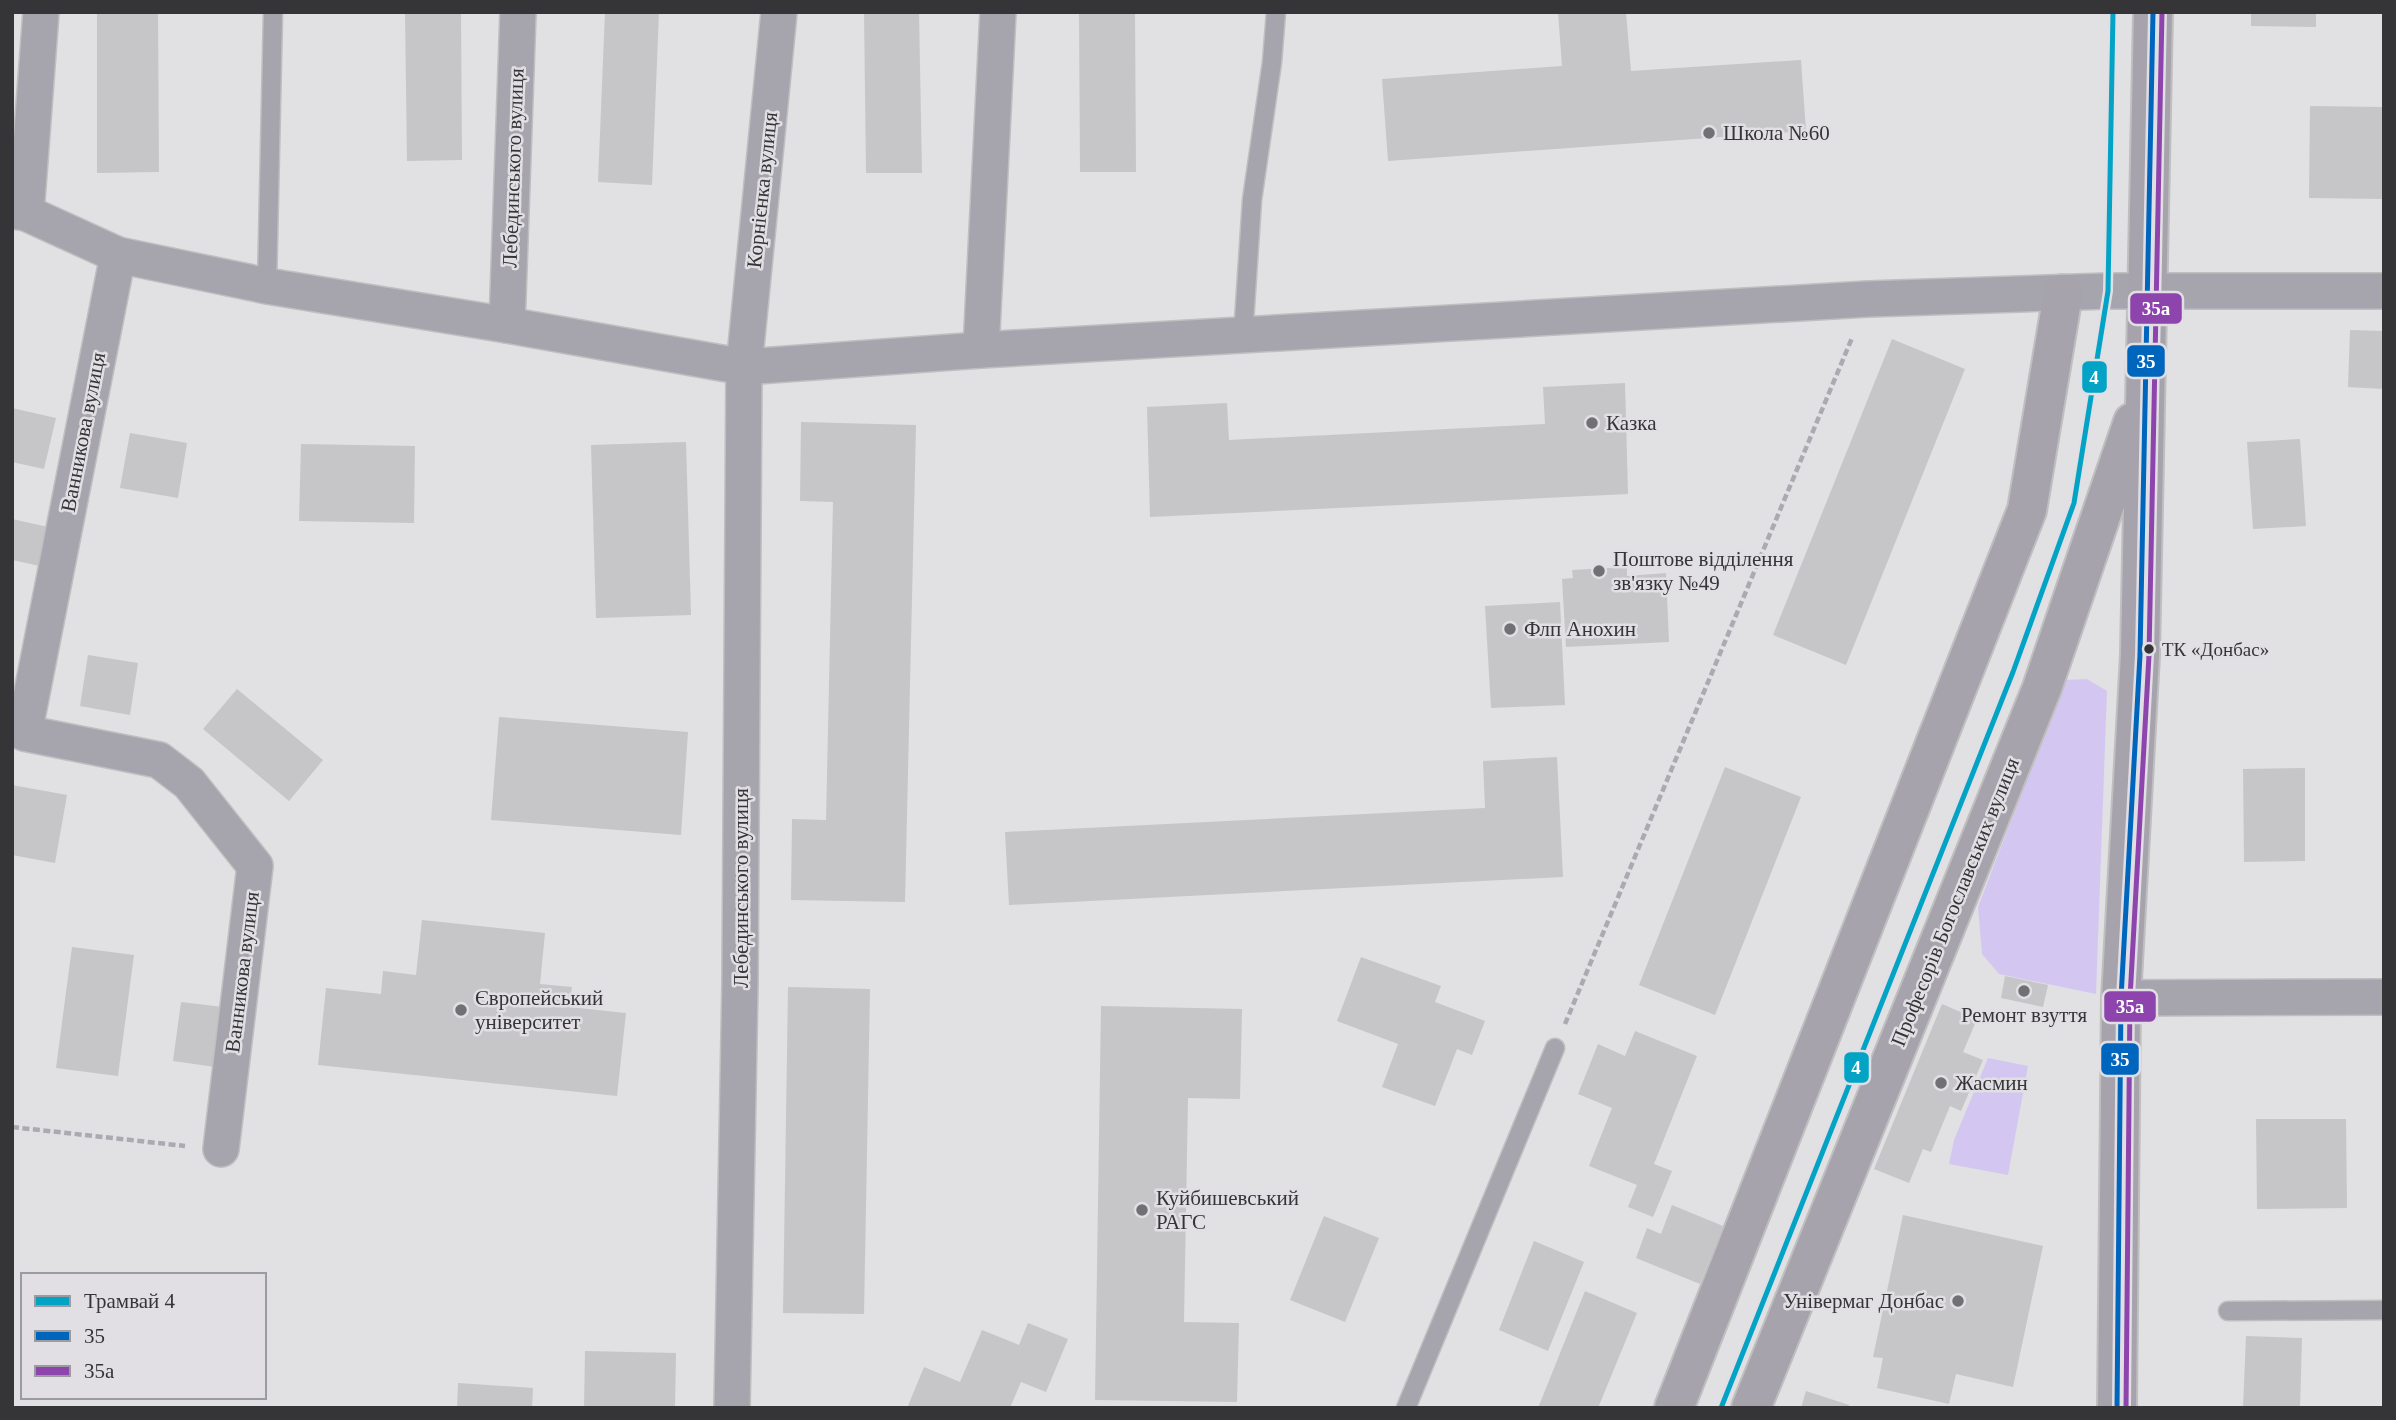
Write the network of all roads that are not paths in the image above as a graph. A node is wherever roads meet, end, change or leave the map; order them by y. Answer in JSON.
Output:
{"nodes":[{"id":1,"x":41,"y":12,"type":"edge"},
{"id":2,"x":273,"y":12,"type":"edge"},
{"id":3,"x":518,"y":12,"type":"edge"},
{"id":4,"x":779,"y":12,"type":"edge"},
{"id":5,"x":998,"y":12,"type":"edge"},
{"id":6,"x":1276,"y":12,"type":"edge"},
{"id":7,"x":2153,"y":12,"type":"edge"},
{"id":8,"x":19,"y":212,"type":"edge"},
{"id":9,"x":118,"y":255,"type":"junction"},
{"id":10,"x":267,"y":286,"type":"junction"},
{"id":11,"x":2384,"y":291,"type":"edge"},
{"id":12,"x":2149,"y":293,"type":"junction"},
{"id":13,"x":2063,"y":294,"type":"junction"},
{"id":14,"x":507,"y":325,"type":"junction"},
{"id":15,"x":1243,"y":337,"type":"junction"},
{"id":16,"x":981,"y":351,"type":"junction"},
{"id":17,"x":744,"y":367,"type":"junction"},
{"id":18,"x":2144,"y":390,"type":"junction"},
{"id":19,"x":18,"y":732,"type":"edge"},
{"id":20,"x":2384,"y":997,"type":"edge"},
{"id":21,"x":2120,"y":998,"type":"junction"},
{"id":22,"x":1555,"y":1048,"type":"road end"},
{"id":23,"x":221,"y":1149,"type":"road end"},
{"id":24,"x":2384,"y":1310,"type":"edge"},
{"id":25,"x":2228,"y":1311,"type":"dead end"},
{"id":26,"x":732,"y":1408,"type":"edge"},
{"id":27,"x":1406,"y":1408,"type":"edge"},
{"id":28,"x":1674,"y":1408,"type":"edge"},
{"id":29,"x":1751,"y":1408,"type":"edge"},
{"id":30,"x":2117,"y":1408,"type":"edge"}],
"edges":[{"from":1,"to":8,"type":"street"},
{"from":2,"to":10,"type":"lane"},
{"from":3,"to":14,"type":"street","name":"Лебединського вулиця"},
{"from":4,"to":17,"type":"street","name":"Корнієнка вулиця"},
{"from":5,"to":16,"type":"street"},
{"from":6,"to":15,"type":"lane"},
{"from":7,"to":12,"type":"street"},
{"from":8,"to":9,"type":"street"},
{"from":9,"to":10,"type":"street"},
{"from":9,"to":19,"type":"street","name":"Ванникова вулиця"},
{"from":10,"to":14,"type":"street"},
{"from":11,"to":12,"type":"street"},
{"from":12,"to":13,"type":"street"},
{"from":12,"to":18,"type":"street"},
{"from":13,"to":15,"type":"street"},
{"from":13,"to":28,"type":"street"},
{"from":14,"to":17,"type":"street"},
{"from":15,"to":16,"type":"street"},
{"from":16,"to":17,"type":"street"},
{"from":17,"to":26,"type":"street","name":"Лебединського вулиця"},
{"from":18,"to":21,"type":"street"},
{"from":18,"to":29,"type":"street","name":"Професорів Богославських вулиця"},
{"from":19,"to":23,"type":"street","name":"Ванникова вулиця"},
{"from":20,"to":21,"type":"street"},
{"from":21,"to":30,"type":"street"},
{"from":22,"to":27,"type":"lane"},
{"from":24,"to":25,"type":"lane"}]}
